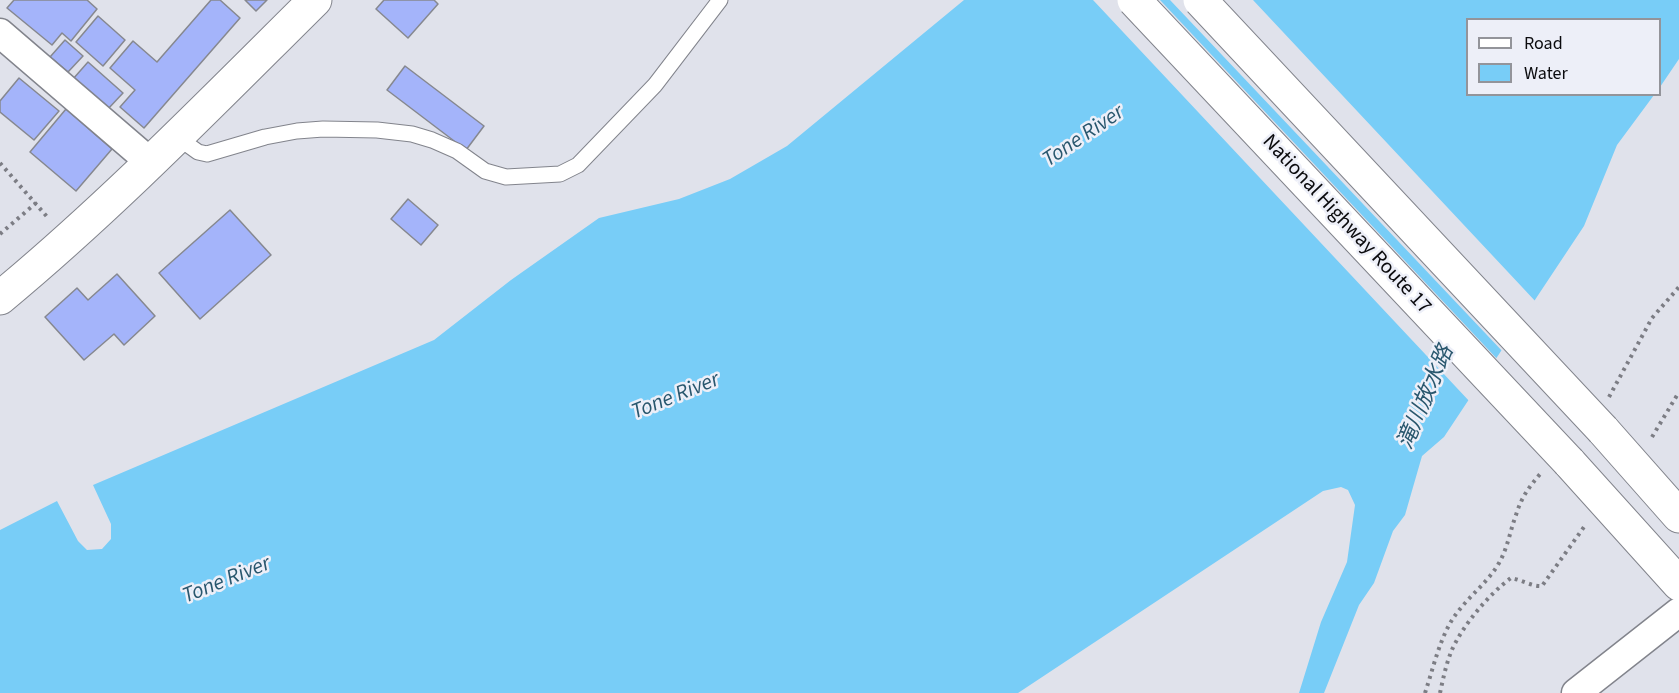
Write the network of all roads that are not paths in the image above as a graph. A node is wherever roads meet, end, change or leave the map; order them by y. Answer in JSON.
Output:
{"nodes":[{"id":1,"x":315,"y":0,"type":"edge"},
{"id":2,"x":720,"y":0,"type":"edge"},
{"id":3,"x":1134,"y":0,"type":"edge"},
{"id":4,"x":1200,"y":0,"type":"edge"},
{"id":5,"x":0,"y":33,"type":"edge"},
{"id":6,"x":177,"y":137,"type":"junction"},
{"id":7,"x":150,"y":162,"type":"junction"},
{"id":8,"x":0,"y":298,"type":"edge"},
{"id":9,"x":1679,"y":516,"type":"edge"},
{"id":10,"x":1679,"y":584,"type":"edge"},
{"id":11,"x":1679,"y":612,"type":"edge"},
{"id":12,"x":1576,"y":693,"type":"edge"}],
"edges":[{"from":1,"to":6,"type":"main road"},
{"from":2,"to":6,"type":"lane"},
{"from":3,"to":10,"type":"main road","name":"National Highway Route 17","bridge":true},
{"from":4,"to":9,"type":"main road","bridge":true},
{"from":5,"to":7,"type":"street"},
{"from":6,"to":7,"type":"main road"},
{"from":7,"to":8,"type":"main road"},
{"from":11,"to":12,"type":"street"}]}
